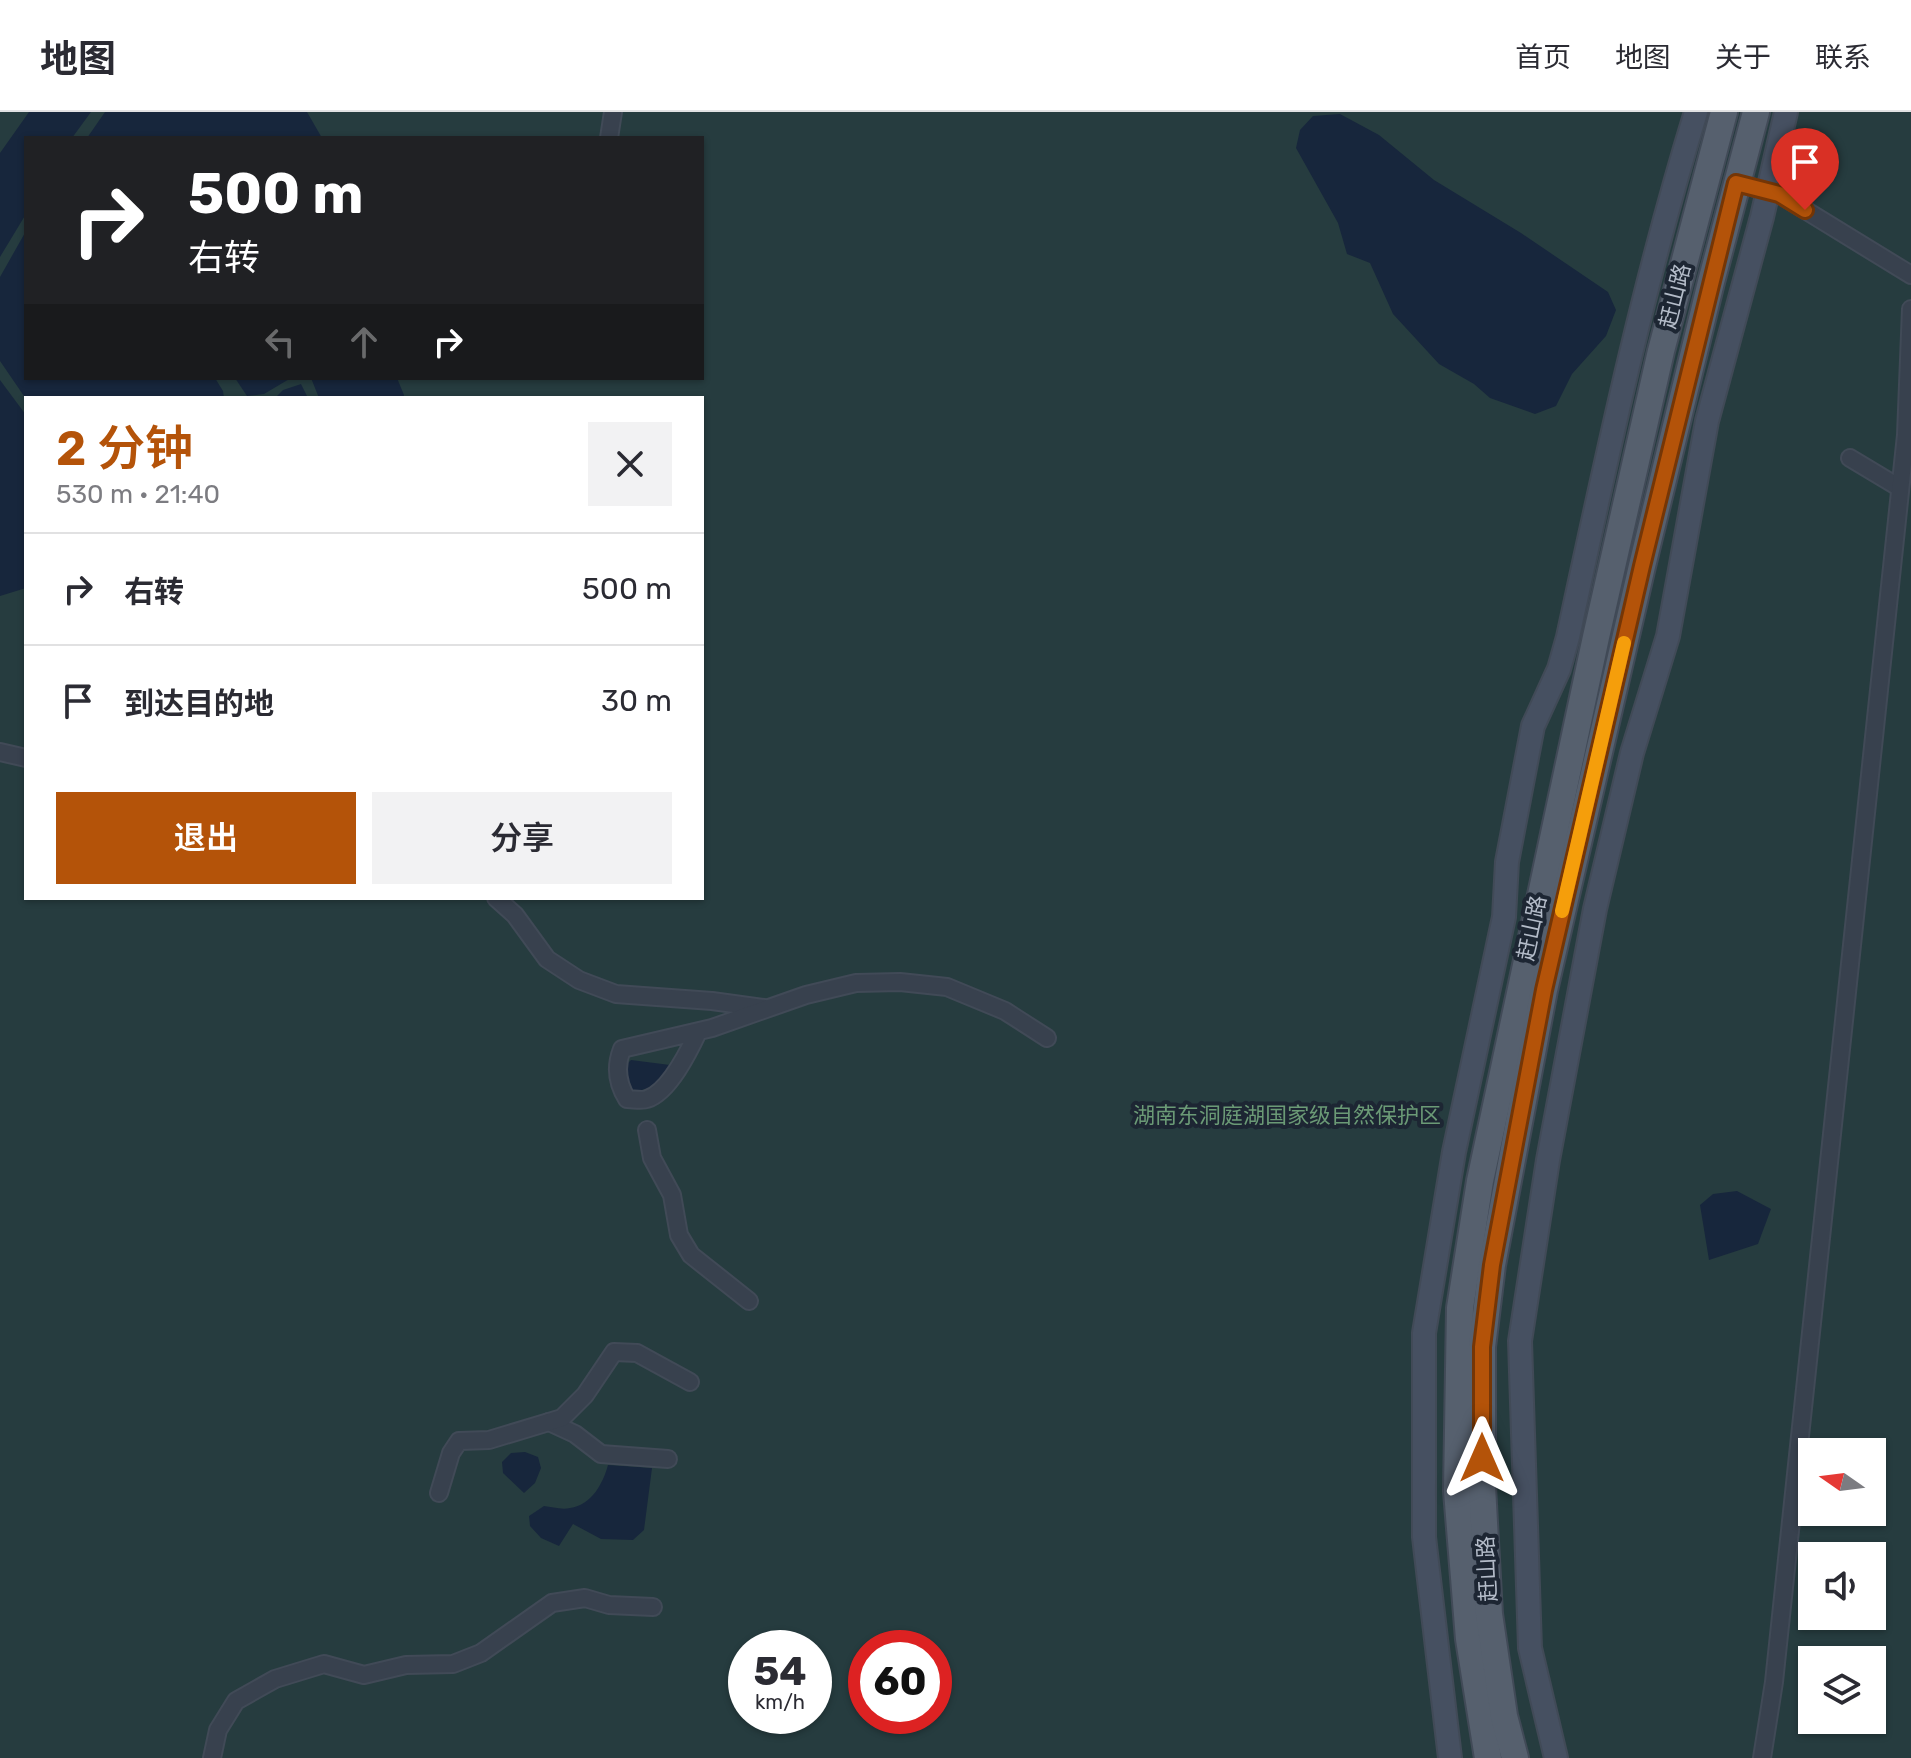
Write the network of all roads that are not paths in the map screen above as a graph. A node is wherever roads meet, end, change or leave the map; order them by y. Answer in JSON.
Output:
{"nodes":[{"id":1,"x":613,"y":112,"type":"edge"},
{"id":2,"x":1696,"y":112,"type":"edge"},
{"id":3,"x":1724,"y":112,"type":"edge"},
{"id":4,"x":1756,"y":112,"type":"edge"},
{"id":5,"x":1786,"y":112,"type":"edge"},
{"id":6,"x":609,"y":136,"type":"edge"},
{"id":7,"x":1736,"y":183,"type":"junction"},
{"id":8,"x":1767,"y":191,"type":"junction"},
{"id":9,"x":1911,"y":275,"type":"edge"},
{"id":10,"x":1911,"y":309,"type":"edge"},
{"id":11,"x":1850,"y":458,"type":"dead end"},
{"id":12,"x":1900,"y":488,"type":"junction"},
{"id":13,"x":0,"y":752,"type":"edge"},
{"id":14,"x":24,"y":758,"type":"edge"},
{"id":15,"x":498,"y":900,"type":"edge"},
{"id":16,"x":767,"y":1009,"type":"junction"},
{"id":17,"x":698,"y":1032,"type":"junction"},
{"id":18,"x":1047,"y":1038,"type":"dead end"},
{"id":19,"x":647,"y":1130,"type":"dead end"},
{"id":20,"x":749,"y":1301,"type":"dead end"},
{"id":21,"x":690,"y":1382,"type":"dead end"},
{"id":22,"x":549,"y":1422,"type":"junction"},
{"id":23,"x":668,"y":1459,"type":"dead end"},
{"id":24,"x":439,"y":1493,"type":"dead end"},
{"id":25,"x":653,"y":1607,"type":"dead end"},
{"id":26,"x":212,"y":1758,"type":"edge"},
{"id":27,"x":1450,"y":1758,"type":"edge"},
{"id":28,"x":1488,"y":1758,"type":"edge"},
{"id":29,"x":1515,"y":1758,"type":"edge"},
{"id":30,"x":1556,"y":1758,"type":"edge"},
{"id":31,"x":1762,"y":1758,"type":"edge"}],
"edges":[{"from":1,"to":6,"type":"street"},
{"from":2,"to":27,"type":"main road"},
{"from":3,"to":28,"type":"main road","name":"赶山路"},
{"from":4,"to":7,"type":"main road","name":"赶山路"},
{"from":5,"to":8,"type":"main road"},
{"from":7,"to":8,"type":"street"},
{"from":7,"to":29,"type":"main road","name":"赶山路"},
{"from":8,"to":9,"type":"street"},
{"from":8,"to":30,"type":"main road"},
{"from":10,"to":12,"type":"street"},
{"from":11,"to":12,"type":"street"},
{"from":12,"to":31,"type":"street"},
{"from":13,"to":14,"type":"street"},
{"from":15,"to":16,"type":"street"},
{"from":16,"to":17,"type":"street"},
{"from":16,"to":18,"type":"street"},
{"from":17,"to":17,"type":"street"},
{"from":19,"to":20,"type":"street"},
{"from":21,"to":22,"type":"street"},
{"from":22,"to":23,"type":"street"},
{"from":22,"to":24,"type":"street"},
{"from":25,"to":26,"type":"street"}]}
